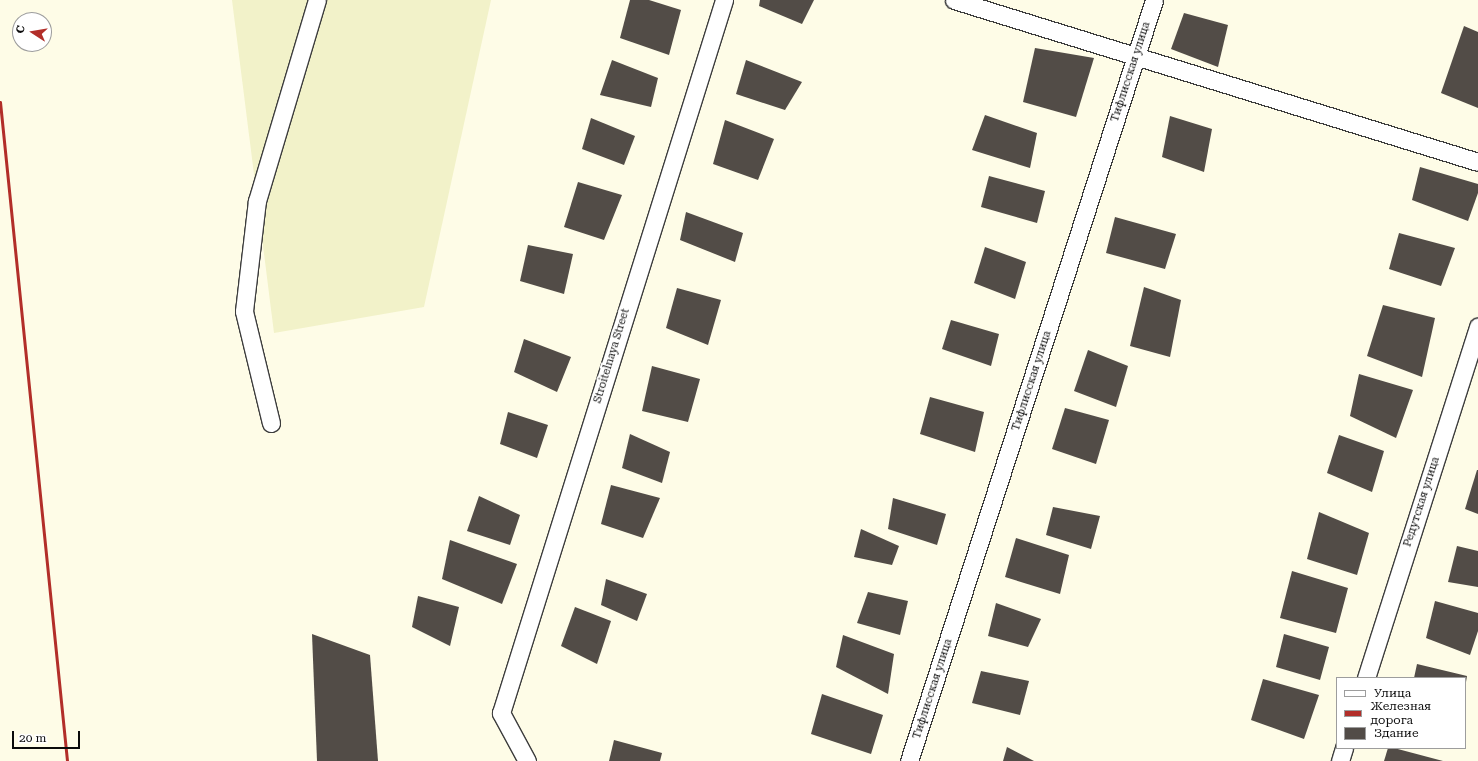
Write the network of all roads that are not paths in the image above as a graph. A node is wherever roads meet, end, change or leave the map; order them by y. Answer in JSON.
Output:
{"nodes":[{"id":1,"x":317,"y":0,"type":"edge"},
{"id":2,"x":724,"y":0,"type":"edge"},
{"id":3,"x":954,"y":0,"type":"edge"},
{"id":4,"x":1154,"y":0,"type":"edge"},
{"id":5,"x":1136,"y":58,"type":"junction"},
{"id":6,"x":1478,"y":162,"type":"edge"},
{"id":7,"x":1478,"y":326,"type":"edge"},
{"id":8,"x":271,"y":423,"type":"dead end"},
{"id":9,"x":1366,"y":677,"type":"edge"},
{"id":10,"x":1344,"y":749,"type":"edge"},
{"id":11,"x":527,"y":761,"type":"edge"},
{"id":12,"x":909,"y":761,"type":"edge"},
{"id":13,"x":1340,"y":761,"type":"edge"}],
"edges":[{"from":1,"to":8,"type":"street"},
{"from":2,"to":11,"type":"street","name":"Stroitelnaya Street"},
{"from":3,"to":5,"type":"street"},
{"from":4,"to":5,"type":"street","name":"Тифлисская улица"},
{"from":5,"to":6,"type":"street"},
{"from":5,"to":12,"type":"street","name":"Тифлисская улица"},
{"from":7,"to":9,"type":"street","name":"Редутская улица"},
{"from":10,"to":13,"type":"street"}]}
